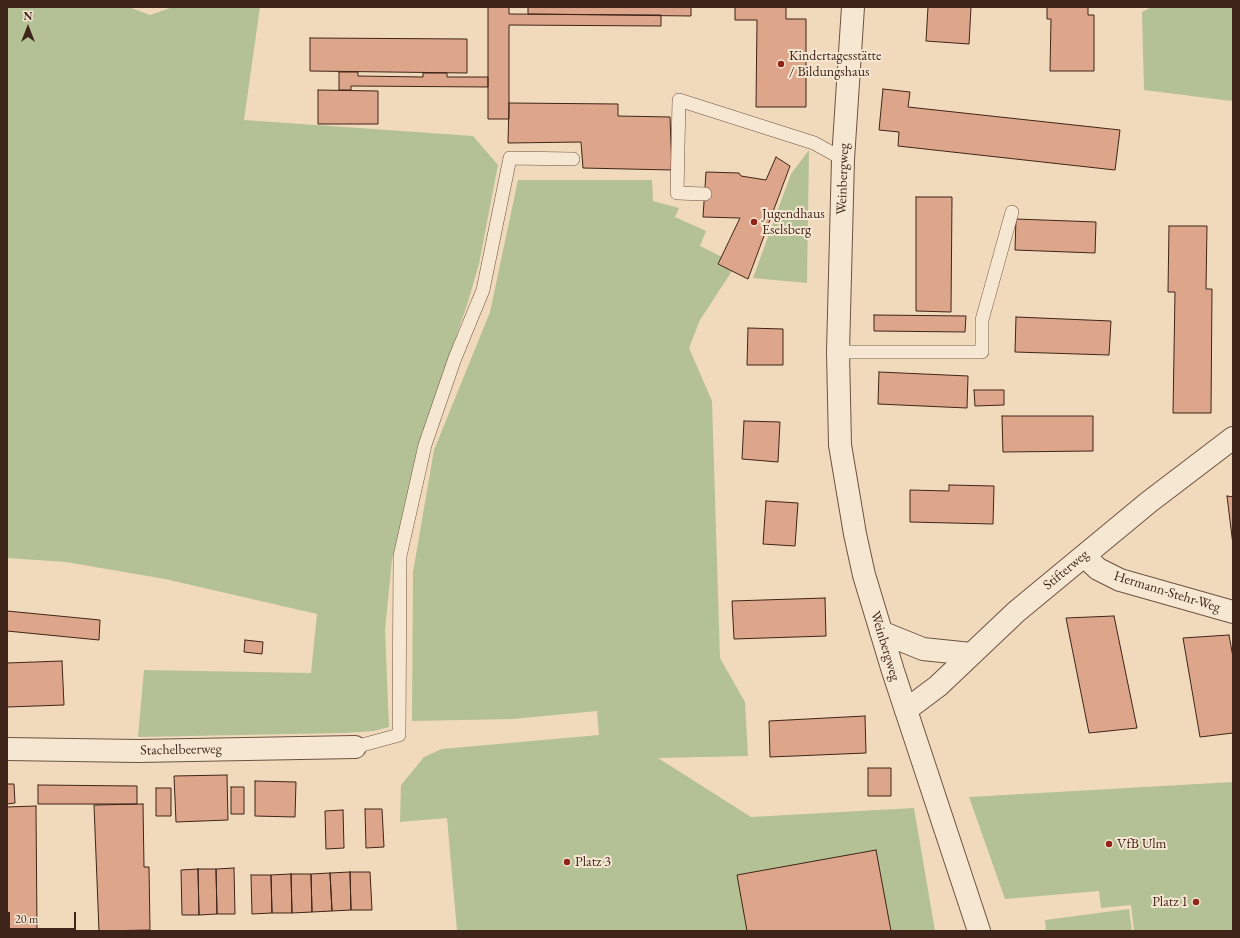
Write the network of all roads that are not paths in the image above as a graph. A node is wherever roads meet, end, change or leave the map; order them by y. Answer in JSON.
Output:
{"nodes":[{"id":1,"x":853,"y":7,"type":"edge"},
{"id":2,"x":573,"y":159,"type":"dead end"},
{"id":3,"x":843,"y":159,"type":"junction"},
{"id":4,"x":705,"y":194,"type":"dead end"},
{"id":5,"x":1012,"y":212,"type":"dead end"},
{"id":6,"x":838,"y":352,"type":"junction"},
{"id":7,"x":1233,"y":438,"type":"edge"},
{"id":8,"x":1084,"y":556,"type":"junction"},
{"id":9,"x":1233,"y":612,"type":"edge"},
{"id":10,"x":881,"y":632,"type":"junction"},
{"id":11,"x":971,"y":654,"type":"junction"},
{"id":12,"x":906,"y":710,"type":"junction"},
{"id":13,"x":355,"y":747,"type":"joint"},
{"id":14,"x":7,"y":749,"type":"edge"},
{"id":15,"x":979,"y":931,"type":"edge"}],
"edges":[{"from":1,"to":3,"type":"street","name":"Weinbergweg"},
{"from":2,"to":13,"type":"lane"},
{"from":3,"to":4,"type":"lane"},
{"from":3,"to":6,"type":"street","name":"Weinbergweg"},
{"from":5,"to":6,"type":"lane"},
{"from":6,"to":10,"type":"street","name":"Weinbergweg"},
{"from":7,"to":8,"type":"street","name":"Stifterweg"},
{"from":8,"to":9,"type":"street","name":"Hermann-Stehr-Weg"},
{"from":8,"to":11,"type":"street","name":"Stifterweg"},
{"from":10,"to":11,"type":"street"},
{"from":10,"to":12,"type":"street","name":"Weinbergweg"},
{"from":11,"to":12,"type":"street","name":"Stifterweg"},
{"from":12,"to":15,"type":"street","name":"Weinbergweg"},
{"from":13,"to":14,"type":"street","name":"Stachelbeerweg"}]}
